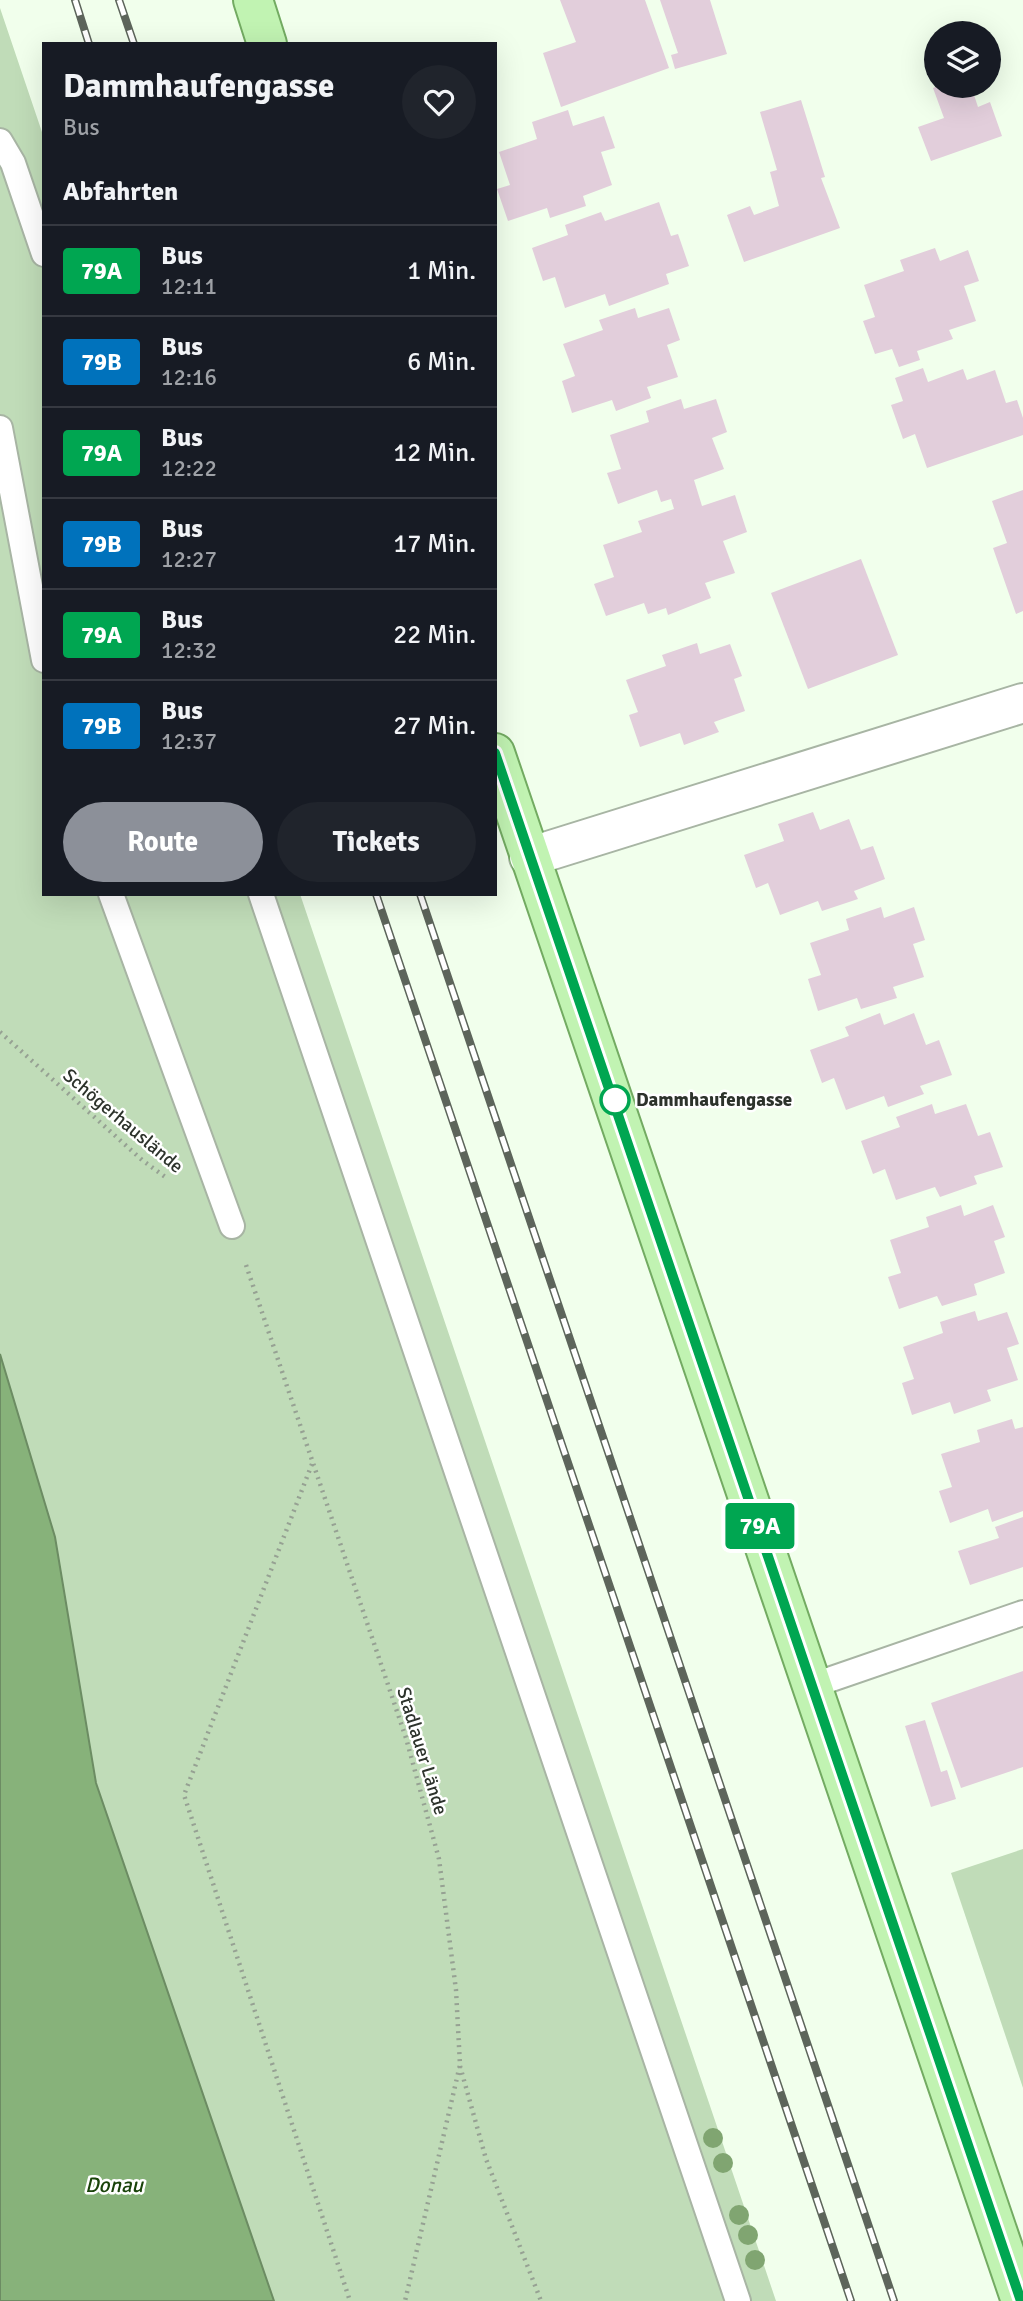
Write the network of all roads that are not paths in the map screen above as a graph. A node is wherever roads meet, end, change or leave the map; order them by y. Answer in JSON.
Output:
{"nodes":[{"id":1,"x":253,"y":0,"type":"edge"},
{"id":2,"x":266,"y":42,"type":"edge"},
{"id":3,"x":0,"y":141,"type":"edge"},
{"id":4,"x":42,"y":248,"type":"edge"},
{"id":5,"x":0,"y":428,"type":"edge"},
{"id":6,"x":42,"y":649,"type":"edge"},
{"id":7,"x":1023,"y":703,"type":"edge"},
{"id":8,"x":497,"y":759,"type":"edge"},
{"id":9,"x":529,"y":857,"type":"junction"},
{"id":10,"x":112,"y":896,"type":"edge"},
{"id":11,"x":262,"y":896,"type":"edge"},
{"id":12,"x":232,"y":1226,"type":"road end"},
{"id":13,"x":1023,"y":1612,"type":"edge"},
{"id":14,"x":814,"y":1685,"type":"junction"},
{"id":15,"x":738,"y":2301,"type":"edge"},
{"id":16,"x":1021,"y":2301,"type":"edge"}],
"edges":[{"from":1,"to":2,"type":"main road"},
{"from":3,"to":4,"type":"lane"},
{"from":5,"to":6,"type":"lane"},
{"from":7,"to":9,"type":"street"},
{"from":8,"to":9,"type":"main road"},
{"from":9,"to":14,"type":"main road"},
{"from":10,"to":12,"type":"lane"},
{"from":11,"to":15,"type":"lane"},
{"from":13,"to":14,"type":"lane"},
{"from":14,"to":16,"type":"main road"}]}
